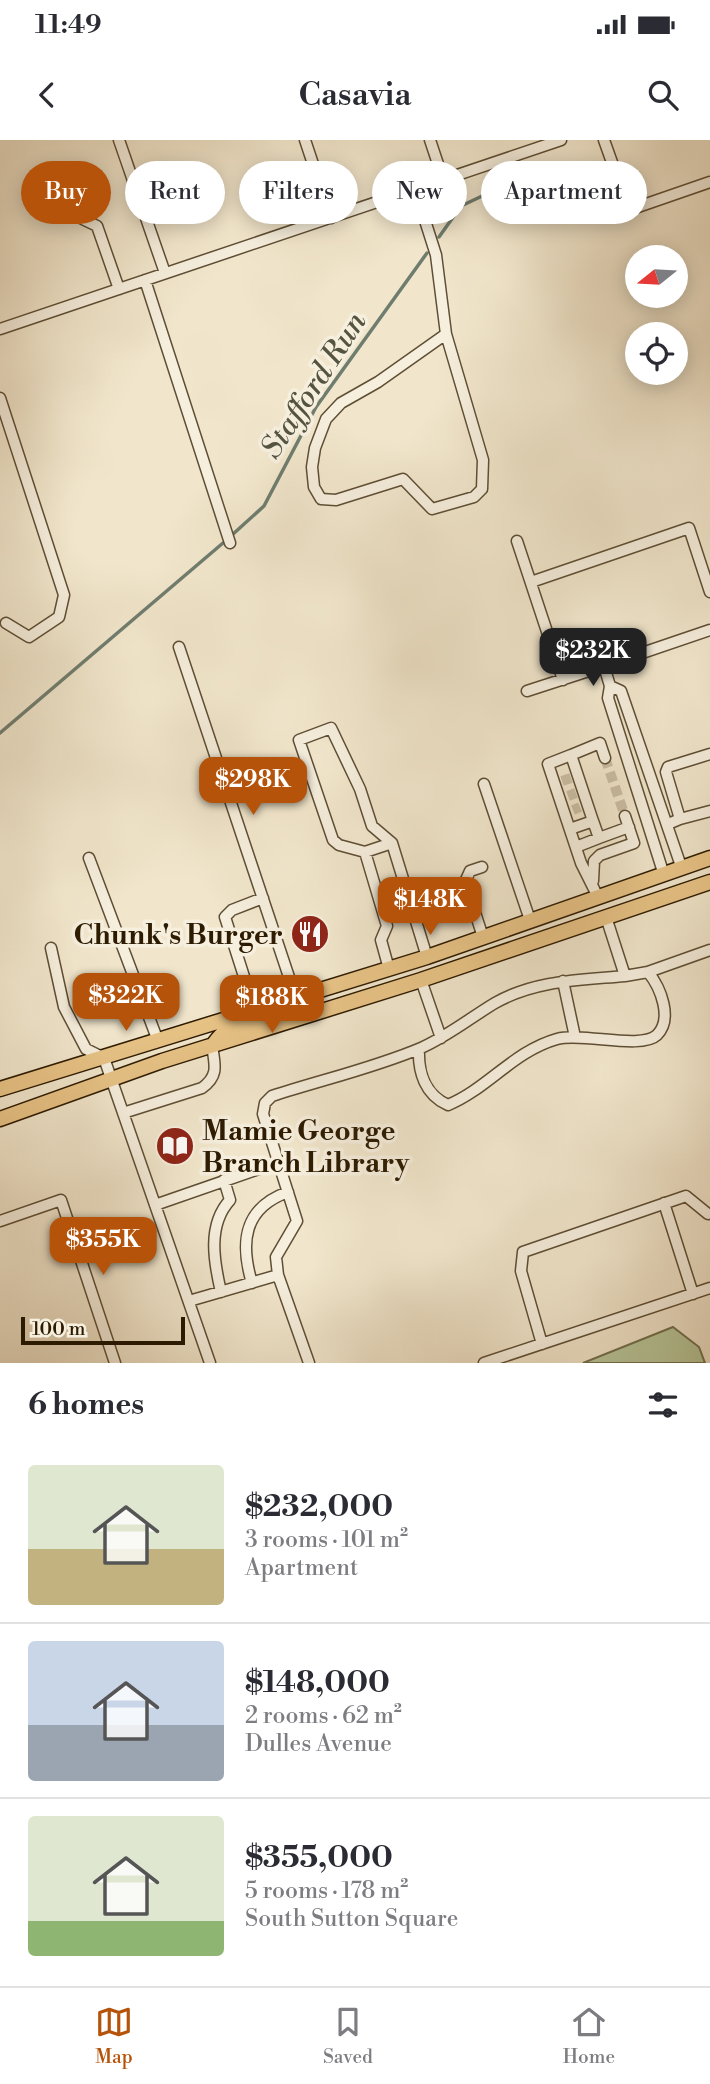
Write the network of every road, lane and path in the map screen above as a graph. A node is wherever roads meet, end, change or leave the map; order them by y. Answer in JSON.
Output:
{"nodes":[{"id":1,"x":119,"y":140,"type":"edge"},
{"id":2,"x":305,"y":140,"type":"edge"},
{"id":3,"x":430,"y":140,"type":"edge"},
{"id":4,"x":561,"y":140,"type":"edge"},
{"id":5,"x":604,"y":140,"type":"edge"},
{"id":6,"x":312,"y":161,"type":"edge"},
{"id":7,"x":437,"y":161,"type":"edge"},
{"id":8,"x":467,"y":171,"type":"edge"},
{"id":9,"x":710,"y":182,"type":"edge"},
{"id":10,"x":93,"y":224,"type":"edge"},
{"id":11,"x":313,"y":224,"type":"edge"},
{"id":12,"x":426,"y":224,"type":"edge"},
{"id":13,"x":165,"y":273,"type":"junction"},
{"id":14,"x":145,"y":280,"type":"junction"},
{"id":15,"x":119,"y":289,"type":"junction"},
{"id":16,"x":0,"y":329,"type":"edge"},
{"id":17,"x":446,"y":334,"type":"junction"},
{"id":18,"x":0,"y":398,"type":"edge"},
{"id":19,"x":517,"y":541,"type":"dead end"},
{"id":20,"x":230,"y":543,"type":"dead end"},
{"id":21,"x":531,"y":582,"type":"junction"},
{"id":22,"x":710,"y":592,"type":"edge"},
{"id":23,"x":6,"y":623,"type":"dead end"},
{"id":24,"x":710,"y":630,"type":"edge"},
{"id":25,"x":179,"y":647,"type":"dead end"},
{"id":26,"x":604,"y":666,"type":"junction"},
{"id":27,"x":563,"y":680,"type":"junction"},
{"id":28,"x":610,"y":686,"type":"junction"},
{"id":29,"x":527,"y":691,"type":"dead end"},
{"id":30,"x":710,"y":754,"type":"edge"},
{"id":31,"x":571,"y":755,"type":"junction"},
{"id":32,"x":605,"y":758,"type":"dead end"},
{"id":33,"x":566,"y":779,"type":"junction"},
{"id":34,"x":484,"y":784,"type":"dead end"},
{"id":35,"x":572,"y":795,"type":"junction"},
{"id":36,"x":576,"y":809,"type":"junction"},
{"id":37,"x":710,"y":811,"type":"edge"},
{"id":38,"x":625,"y":816,"type":"tunnel mouth"},
{"id":39,"x":680,"y":819,"type":"junction"},
{"id":40,"x":593,"y":821,"type":"junction"},
{"id":41,"x":668,"y":824,"type":"junction"},
{"id":42,"x":629,"y":827,"type":"junction"},
{"id":43,"x":570,"y":829,"type":"junction"},
{"id":44,"x":599,"y":838,"type":"junction"},
{"id":45,"x":392,"y":843,"type":"junction"},
{"id":46,"x":576,"y":847,"type":"junction"},
{"id":47,"x":365,"y":852,"type":"junction"},
{"id":48,"x":89,"y":858,"type":"dead end"},
{"id":49,"x":710,"y":858,"type":"edge"},
{"id":50,"x":482,"y":867,"type":"dead end"},
{"id":51,"x":682,"y":869,"type":"junction"},
{"id":52,"x":664,"y":875,"type":"junction"},
{"id":53,"x":593,"y":881,"type":"junction"},
{"id":54,"x":710,"y":882,"type":"edge"},
{"id":55,"x":598,"y":897,"type":"junction"},
{"id":56,"x":263,"y":898,"type":"junction"},
{"id":57,"x":606,"y":917,"type":"junction"},
{"id":58,"x":530,"y":920,"type":"junction"},
{"id":59,"x":483,"y":937,"type":"junction"},
{"id":60,"x":51,"y":948,"type":"dead end"},
{"id":61,"x":710,"y":950,"type":"edge"},
{"id":62,"x":427,"y":957,"type":"junction"},
{"id":63,"x":389,"y":969,"type":"junction"},
{"id":64,"x":648,"y":972,"type":"junction"},
{"id":65,"x":625,"y":976,"type":"junction"},
{"id":66,"x":421,"y":980,"type":"junction"},
{"id":67,"x":563,"y":981,"type":"junction"},
{"id":68,"x":296,"y":998,"type":"junction"},
{"id":69,"x":255,"y":1011,"type":"junction"},
{"id":70,"x":575,"y":1037,"type":"junction"},
{"id":71,"x":441,"y":1038,"type":"junction"},
{"id":72,"x":158,"y":1041,"type":"junction"},
{"id":73,"x":212,"y":1046,"type":"junction"},
{"id":74,"x":419,"y":1049,"type":"junction"},
{"id":75,"x":104,"y":1058,"type":"junction"},
{"id":76,"x":111,"y":1078,"type":"junction"},
{"id":77,"x":1,"y":1084,"type":"edge"},
{"id":78,"x":123,"y":1113,"type":"junction"},
{"id":79,"x":0,"y":1119,"type":"edge"},
{"id":80,"x":279,"y":1163,"type":"junction"},
{"id":81,"x":224,"y":1180,"type":"junction"},
{"id":82,"x":288,"y":1192,"type":"junction"},
{"id":83,"x":664,"y":1203,"type":"junction"},
{"id":84,"x":155,"y":1205,"type":"junction"},
{"id":85,"x":708,"y":1214,"type":"dead end"},
{"id":86,"x":0,"y":1221,"type":"edge"},
{"id":87,"x":278,"y":1275,"type":"junction"},
{"id":88,"x":252,"y":1283,"type":"junction"},
{"id":89,"x":710,"y":1288,"type":"edge"},
{"id":90,"x":221,"y":1292,"type":"junction"},
{"id":91,"x":693,"y":1293,"type":"junction"},
{"id":92,"x":189,"y":1301,"type":"junction"},
{"id":93,"x":542,"y":1344,"type":"junction"},
{"id":94,"x":114,"y":1363,"type":"edge"},
{"id":95,"x":209,"y":1363,"type":"edge"},
{"id":96,"x":309,"y":1363,"type":"edge"},
{"id":97,"x":484,"y":1363,"type":"edge"}],
"edges":[{"from":1,"to":13,"type":"street"},
{"from":2,"to":6,"type":"street"},
{"from":3,"to":7,"type":"street"},
{"from":4,"to":8,"type":"street"},
{"from":5,"to":9,"type":"street"},
{"from":10,"to":15,"type":"street"},
{"from":11,"to":13,"type":"street"},
{"from":12,"to":17,"type":"street"},
{"from":13,"to":14,"type":"street"},
{"from":14,"to":15,"type":"street"},
{"from":14,"to":20,"type":"street"},
{"from":15,"to":16,"type":"street"},
{"from":17,"to":17,"type":"street"},
{"from":18,"to":23,"type":"street"},
{"from":19,"to":21,"type":"street"},
{"from":21,"to":22,"type":"street"},
{"from":21,"to":27,"type":"street"},
{"from":24,"to":26,"type":"street"},
{"from":25,"to":56,"type":"street"},
{"from":26,"to":27,"type":"street"},
{"from":26,"to":28,"type":"street"},
{"from":27,"to":29,"type":"street"},
{"from":28,"to":41,"type":"street"},
{"from":28,"to":52,"type":"street"},
{"from":30,"to":39,"type":"street"},
{"from":31,"to":32,"type":"street"},
{"from":31,"to":33,"type":"street"},
{"from":31,"to":33,"type":"street"},
{"from":33,"to":35,"type":"street"},
{"from":33,"to":35,"type":"street"},
{"from":34,"to":58,"type":"street"},
{"from":35,"to":36,"type":"street"},
{"from":35,"to":36,"type":"street"},
{"from":36,"to":40,"type":"street"},
{"from":36,"to":43,"type":"street"},
{"from":37,"to":39,"type":"street"},
{"from":38,"to":42,"type":"street"},
{"from":39,"to":41,"type":"street"},
{"from":40,"to":43,"type":"street"},
{"from":40,"to":44,"type":"street"},
{"from":41,"to":51,"type":"street"},
{"from":42,"to":44,"type":"street"},
{"from":42,"to":53,"type":"street"},
{"from":43,"to":46,"type":"street"},
{"from":44,"to":46,"type":"street"},
{"from":45,"to":47,"type":"street"},
{"from":45,"to":47,"type":"street"},
{"from":45,"to":62,"type":"street"},
{"from":46,"to":53,"type":"street"},
{"from":47,"to":63,"type":"street"},
{"from":48,"to":72,"type":"street"},
{"from":49,"to":51,"type":"main road"},
{"from":50,"to":59,"type":"street"},
{"from":51,"to":52,"type":"main road"},
{"from":52,"to":55,"type":"main road"},
{"from":53,"to":55,"type":"street"},
{"from":54,"to":57,"type":"main road"},
{"from":55,"to":58,"type":"main road"},
{"from":56,"to":68,"type":"street"},
{"from":56,"to":69,"type":"street"},
{"from":57,"to":65,"type":"street"},
{"from":57,"to":66,"type":"main road"},
{"from":58,"to":59,"type":"main road"},
{"from":59,"to":62,"type":"main road"},
{"from":60,"to":75,"type":"street"},
{"from":61,"to":64,"type":"street"},
{"from":62,"to":63,"type":"main road"},
{"from":63,"to":68,"type":"main road"},
{"from":64,"to":65,"type":"street"},
{"from":64,"to":70,"type":"street"},
{"from":65,"to":67,"type":"street"},
{"from":66,"to":71,"type":"street"},
{"from":66,"to":73,"type":"main road"},
{"from":67,"to":70,"type":"street"},
{"from":67,"to":71,"type":"street"},
{"from":68,"to":69,"type":"main road"},
{"from":68,"to":73,"type":"main road"},
{"from":69,"to":72,"type":"main road"},
{"from":70,"to":74,"type":"street"},
{"from":71,"to":74,"type":"street"},
{"from":72,"to":75,"type":"main road"},
{"from":73,"to":76,"type":"main road"},
{"from":73,"to":78,"type":"street"},
{"from":74,"to":80,"type":"street"},
{"from":75,"to":76,"type":"street"},
{"from":75,"to":77,"type":"main road"},
{"from":76,"to":78,"type":"street"},
{"from":76,"to":79,"type":"main road"},
{"from":78,"to":84,"type":"street"},
{"from":80,"to":81,"type":"street"},
{"from":80,"to":82,"type":"street"},
{"from":81,"to":84,"type":"street"},
{"from":81,"to":90,"type":"street"},
{"from":82,"to":87,"type":"street"},
{"from":82,"to":88,"type":"street"},
{"from":83,"to":85,"type":"street"},
{"from":83,"to":91,"type":"street"},
{"from":83,"to":93,"type":"street"},
{"from":84,"to":92,"type":"street"},
{"from":86,"to":94,"type":"street"},
{"from":87,"to":88,"type":"street"},
{"from":87,"to":96,"type":"street"},
{"from":88,"to":90,"type":"street"},
{"from":89,"to":91,"type":"street"},
{"from":90,"to":92,"type":"street"},
{"from":91,"to":93,"type":"street"},
{"from":92,"to":95,"type":"street"},
{"from":93,"to":97,"type":"street"}]}
